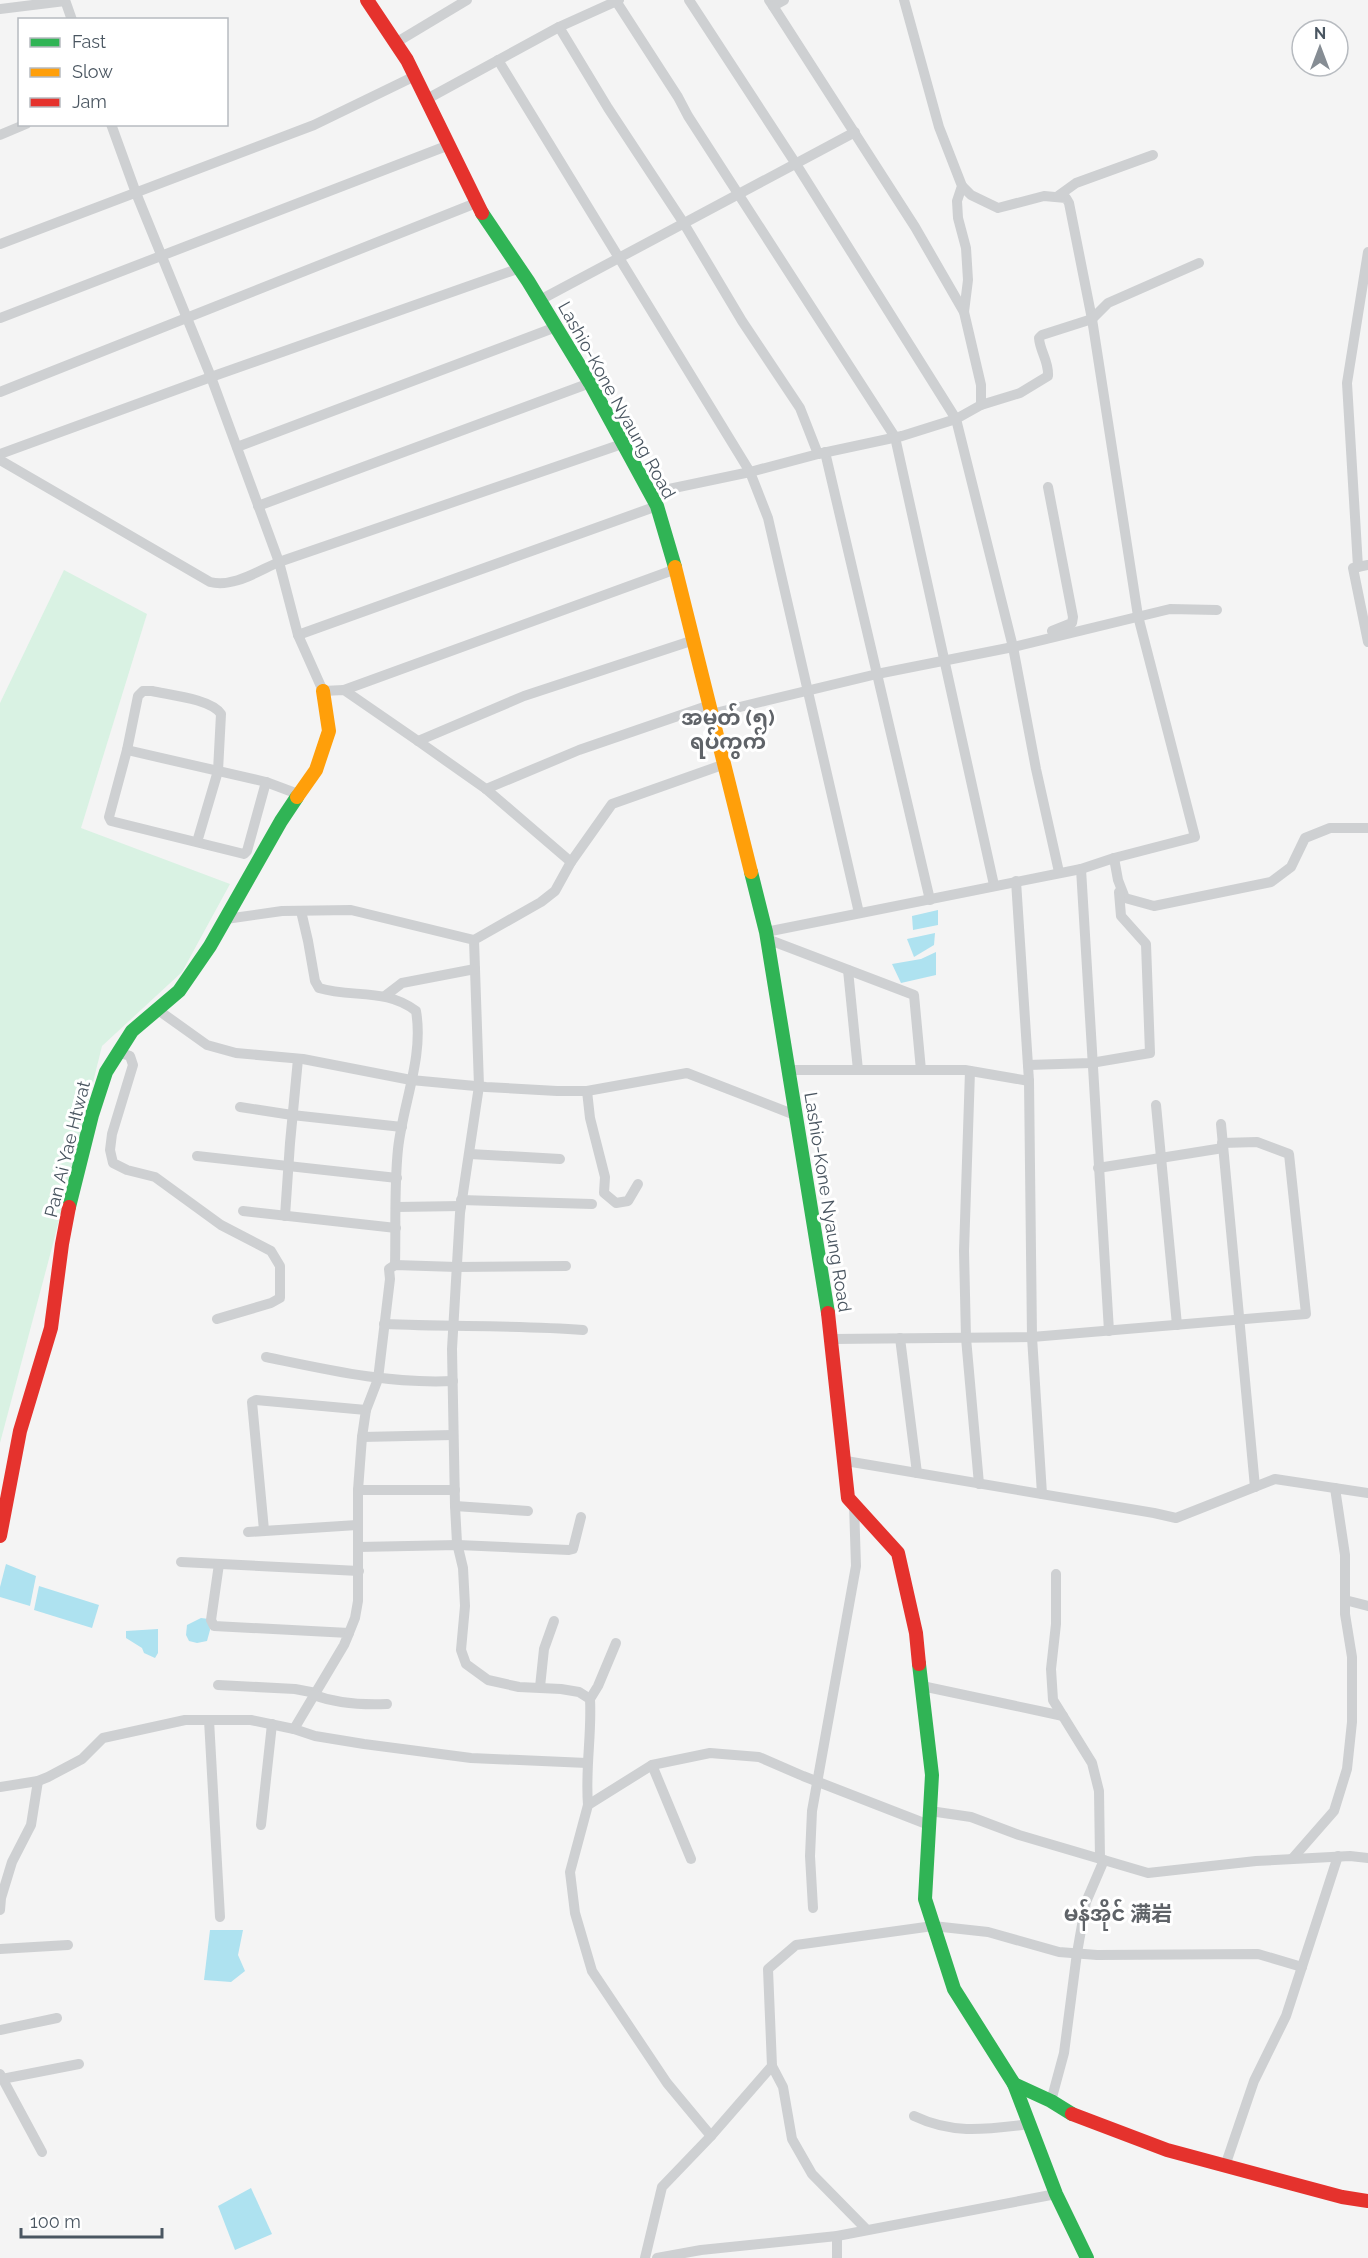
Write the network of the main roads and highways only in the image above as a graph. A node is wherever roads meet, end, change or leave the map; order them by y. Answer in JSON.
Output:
{"nodes":[{"id":1,"x":366,"y":0,"type":"edge"},
{"id":2,"x":323,"y":691,"type":"road end"},
{"id":3,"x":0,"y":1536,"type":"edge"},
{"id":4,"x":1014,"y":2085,"type":"junction"},
{"id":5,"x":1368,"y":2201,"type":"edge"},
{"id":6,"x":1088,"y":2258,"type":"edge"}],
"edges":[{"from":1,"to":4,"type":"main road","name":"Lashio-Kone Nyaung Road"},
{"from":2,"to":3,"type":"main road","name":"Pan Ai Yae Htwat"},
{"from":4,"to":5,"type":"main road"},
{"from":4,"to":6,"type":"main road","name":"Lashio-Kone Nyaung Road"}]}
